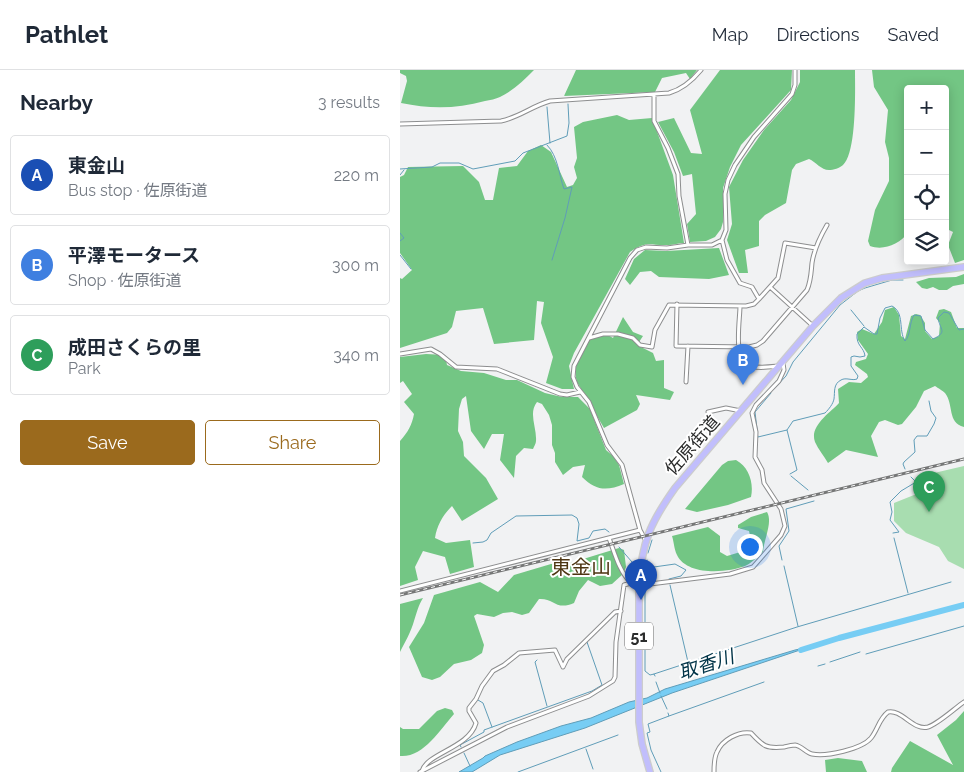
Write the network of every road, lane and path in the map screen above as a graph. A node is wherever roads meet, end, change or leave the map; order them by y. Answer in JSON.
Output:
{"nodes":[{"id":1,"x":701,"y":70,"type":"edge"},
{"id":2,"x":795,"y":70,"type":"edge"},
{"id":3,"x":654,"y":95,"type":"junction"},
{"id":4,"x":400,"y":124,"type":"edge"},
{"id":5,"x":827,"y":225,"type":"dead end"},
{"id":6,"x":722,"y":240,"type":"junction"},
{"id":7,"x":688,"y":245,"type":"junction"},
{"id":8,"x":816,"y":248,"type":"junction"},
{"id":9,"x":964,"y":267,"type":"edge"},
{"id":10,"x":770,"y":287,"type":"junction"},
{"id":11,"x":759,"y":299,"type":"junction"},
{"id":12,"x":677,"y":304,"type":"junction"},
{"id":13,"x":740,"y":306,"type":"junction"},
{"id":14,"x":793,"y":307,"type":"junction"},
{"id":15,"x":813,"y":326,"type":"junction"},
{"id":16,"x":588,"y":338,"type":"junction"},
{"id":17,"x":688,"y":346,"type":"junction"},
{"id":18,"x":739,"y":347,"type":"junction"},
{"id":19,"x":400,"y":354,"type":"edge"},
{"id":20,"x":781,"y":365,"type":"junction"},
{"id":21,"x":686,"y":382,"type":"dead end"},
{"id":22,"x":580,"y":392,"type":"junction"},
{"id":23,"x":741,"y":411,"type":"junction"},
{"id":24,"x":708,"y":412,"type":"dead end"},
{"id":25,"x":640,"y":530,"type":"junction"},
{"id":26,"x":610,"y":538,"type":"junction"},
{"id":27,"x":645,"y":539,"type":"junction"},
{"id":28,"x":631,"y":583,"type":"junction"},
{"id":29,"x":639,"y":585,"type":"junction"},
{"id":30,"x":400,"y":591,"type":"edge"},
{"id":31,"x":621,"y":610,"type":"junction"},
{"id":32,"x":964,"y":702,"type":"edge"},
{"id":33,"x":421,"y":772,"type":"edge"},
{"id":34,"x":650,"y":772,"type":"edge"},
{"id":35,"x":714,"y":772,"type":"edge"}],
"edges":[{"from":1,"to":3,"type":"street"},
{"from":2,"to":6,"type":"street"},
{"from":3,"to":4,"type":"street"},
{"from":3,"to":7,"type":"street"},
{"from":5,"to":8,"type":"street"},
{"from":6,"to":7,"type":"street"},
{"from":6,"to":11,"type":"street"},
{"from":7,"to":16,"type":"street"},
{"from":8,"to":10,"type":"street"},
{"from":8,"to":14,"type":"street"},
{"from":9,"to":15,"type":"highway","name":"佐原街道","number":"51"},
{"from":10,"to":11,"type":"street"},
{"from":10,"to":14,"type":"street"},
{"from":11,"to":13,"type":"street"},
{"from":12,"to":13,"type":"street"},
{"from":12,"to":16,"type":"street"},
{"from":12,"to":17,"type":"street"},
{"from":13,"to":18,"type":"street"},
{"from":14,"to":15,"type":"street"},
{"from":14,"to":18,"type":"street"},
{"from":15,"to":20,"type":"highway","name":"佐原街道","number":"51"},
{"from":16,"to":22,"type":"street"},
{"from":17,"to":18,"type":"street"},
{"from":17,"to":21,"type":"street"},
{"from":18,"to":20,"type":"street"},
{"from":19,"to":22,"type":"street"},
{"from":20,"to":23,"type":"highway","name":"佐原街道","number":"51"},
{"from":20,"to":29,"type":"street"},
{"from":22,"to":25,"type":"street"},
{"from":23,"to":24,"type":"street"},
{"from":23,"to":27,"type":"highway","name":"佐原街道","number":"51"},
{"from":25,"to":26,"type":"street"},
{"from":25,"to":27,"type":"street"},
{"from":26,"to":28,"type":"street"},
{"from":26,"to":30,"type":"street"},
{"from":27,"to":29,"type":"highway","name":"佐原街道","number":"51"},
{"from":28,"to":29,"type":"street"},
{"from":28,"to":31,"type":"street"},
{"from":29,"to":34,"type":"highway","name":"佐原街道","number":"51"},
{"from":31,"to":33,"type":"street"},
{"from":31,"to":33,"type":"street"},
{"from":32,"to":35,"type":"street"}]}
